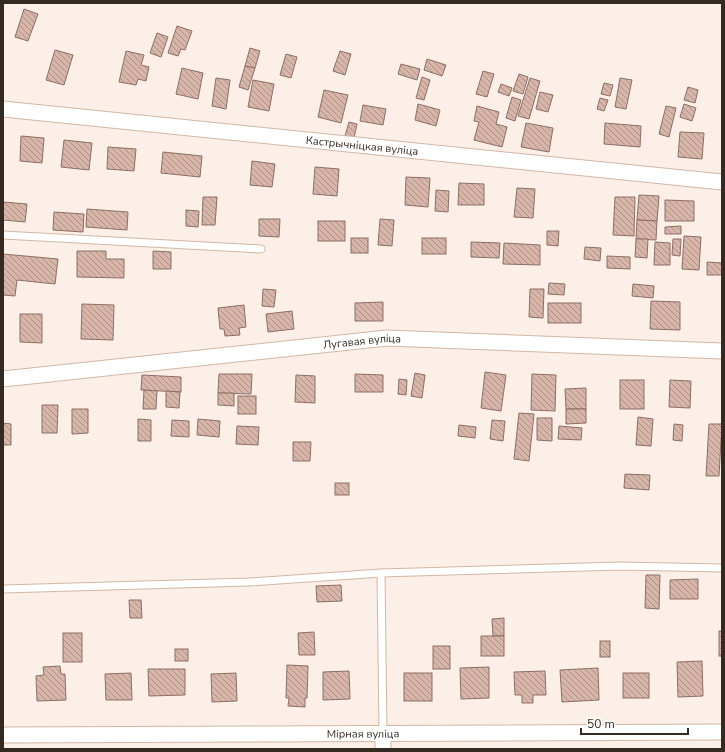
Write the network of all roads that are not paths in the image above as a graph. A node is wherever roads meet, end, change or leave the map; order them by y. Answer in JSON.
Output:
{"nodes":[{"id":1,"x":3,"y":109,"type":"edge"},
{"id":2,"x":722,"y":182,"type":"edge"},
{"id":3,"x":3,"y":235,"type":"edge"},
{"id":4,"x":261,"y":249,"type":"dead end"},
{"id":5,"x":722,"y":352,"type":"edge"},
{"id":6,"x":3,"y":379,"type":"edge"},
{"id":7,"x":722,"y":568,"type":"edge"},
{"id":8,"x":381,"y":573,"type":"junction"},
{"id":9,"x":3,"y":589,"type":"edge"},
{"id":10,"x":722,"y":732,"type":"edge"},
{"id":11,"x":383,"y":734,"type":"junction"},
{"id":12,"x":3,"y":735,"type":"edge"},
{"id":13,"x":383,"y":749,"type":"edge"}],
"edges":[{"from":1,"to":2,"type":"street","name":"Кастрычніцкая вуліца"},
{"from":3,"to":4,"type":"lane"},
{"from":5,"to":6,"type":"street","name":"Лугавая вуліца"},
{"from":7,"to":8,"type":"lane"},
{"from":8,"to":9,"type":"lane"},
{"from":8,"to":11,"type":"lane"},
{"from":10,"to":11,"type":"street","name":"Мірная вуліца"},
{"from":11,"to":12,"type":"street","name":"Мірная вуліца"},
{"from":11,"to":13,"type":"street"}]}
